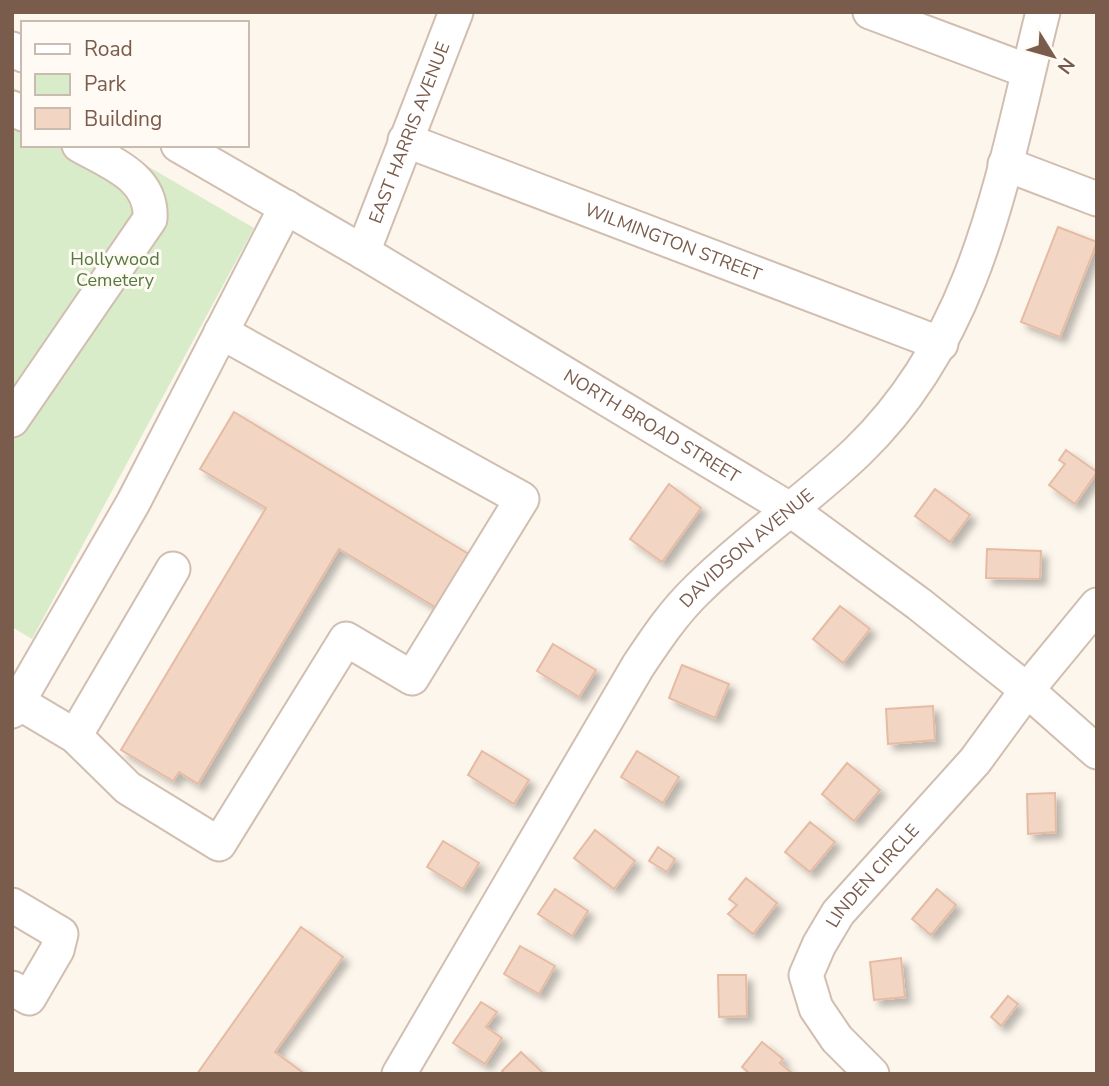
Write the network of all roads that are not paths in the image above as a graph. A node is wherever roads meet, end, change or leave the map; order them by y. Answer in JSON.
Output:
{"nodes":[{"id":1,"x":456,"y":12,"type":"edge"},
{"id":2,"x":870,"y":12,"type":"edge"},
{"id":3,"x":1043,"y":12,"type":"edge"},
{"id":4,"x":1028,"y":71,"type":"junction"},
{"id":5,"x":405,"y":140,"type":"junction"},
{"id":6,"x":83,"y":147,"type":"edge"},
{"id":7,"x":181,"y":147,"type":"edge"},
{"id":8,"x":1005,"y":164,"type":"junction"},
{"id":9,"x":1097,"y":199,"type":"edge"},
{"id":10,"x":286,"y":207,"type":"junction"},
{"id":11,"x":363,"y":252,"type":"junction"},
{"id":12,"x":221,"y":332,"type":"junction"},
{"id":13,"x":941,"y":344,"type":"junction"},
{"id":14,"x":12,"y":420,"type":"edge"},
{"id":15,"x":791,"y":509,"type":"junction"},
{"id":16,"x":173,"y":569,"type":"dead end"},
{"id":17,"x":1097,"y":606,"type":"edge"},
{"id":18,"x":1027,"y":690,"type":"junction"},
{"id":19,"x":14,"y":705,"type":"edge"},
{"id":20,"x":75,"y":736,"type":"junction"},
{"id":21,"x":1097,"y":752,"type":"edge"},
{"id":22,"x":12,"y":905,"type":"edge"},
{"id":23,"x":12,"y":988,"type":"edge"},
{"id":24,"x":398,"y":1074,"type":"edge"},
{"id":25,"x":872,"y":1074,"type":"edge"}],
"edges":[{"from":1,"to":5,"type":"street","name":"EAST HARRIS AVENUE"},
{"from":2,"to":4,"type":"street"},
{"from":3,"to":4,"type":"street","name":"DAVIDSON AVENUE"},
{"from":4,"to":8,"type":"street","name":"DAVIDSON AVENUE"},
{"from":5,"to":11,"type":"street","name":"EAST HARRIS AVENUE"},
{"from":5,"to":13,"type":"street","name":"WILMINGTON STREET"},
{"from":6,"to":14,"type":"street"},
{"from":7,"to":10,"type":"street","name":"NORTH BROAD STREET"},
{"from":8,"to":9,"type":"street"},
{"from":8,"to":13,"type":"street","name":"DAVIDSON AVENUE"},
{"from":10,"to":11,"type":"street","name":"NORTH BROAD STREET"},
{"from":10,"to":12,"type":"street"},
{"from":11,"to":15,"type":"street","name":"NORTH BROAD STREET"},
{"from":12,"to":19,"type":"street"},
{"from":12,"to":20,"type":"street"},
{"from":13,"to":15,"type":"street","name":"DAVIDSON AVENUE"},
{"from":15,"to":18,"type":"street","name":"NORTH BROAD STREET"},
{"from":15,"to":24,"type":"street","name":"DAVIDSON AVENUE"},
{"from":16,"to":20,"type":"street"},
{"from":17,"to":18,"type":"street","name":"LINDEN CIRCLE"},
{"from":18,"to":21,"type":"street","name":"NORTH BROAD STREET"},
{"from":18,"to":25,"type":"street","name":"LINDEN CIRCLE"},
{"from":19,"to":20,"type":"street"},
{"from":22,"to":23,"type":"street"}]}
